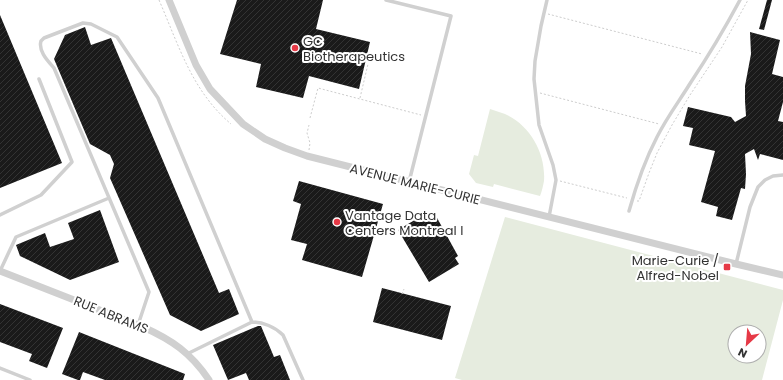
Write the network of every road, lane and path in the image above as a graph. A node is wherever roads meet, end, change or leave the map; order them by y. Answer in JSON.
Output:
{"nodes":[{"id":1,"x":169,"y":0,"type":"edge"},
{"id":2,"x":386,"y":0,"type":"edge"},
{"id":3,"x":547,"y":0,"type":"edge"},
{"id":4,"x":740,"y":0,"type":"edge"},
{"id":5,"x":748,"y":0,"type":"edge"},
{"id":6,"x":544,"y":13,"type":"junction"},
{"id":7,"x":709,"y":56,"type":"junction"},
{"id":8,"x":368,"y":64,"type":"dead end"},
{"id":9,"x":39,"y":79,"type":"dead end"},
{"id":10,"x":535,"y":92,"type":"junction"},
{"id":11,"x":359,"y":99,"type":"junction"},
{"id":12,"x":426,"y":116,"type":"junction"},
{"id":13,"x":310,"y":118,"type":"dead end"},
{"id":14,"x":309,"y":125,"type":"dead end"},
{"id":15,"x":664,"y":125,"type":"junction"},
{"id":16,"x":307,"y":156,"type":"junction"},
{"id":17,"x":783,"y":175,"type":"edge"},
{"id":18,"x":556,"y":180,"type":"junction"},
{"id":19,"x":409,"y":182,"type":"junction"},
{"id":20,"x":109,"y":198,"type":"junction"},
{"id":21,"x":629,"y":199,"type":"dead end"},
{"id":22,"x":639,"y":201,"type":"dead end"},
{"id":23,"x":629,"y":211,"type":"dead end"},
{"id":24,"x":0,"y":216,"type":"edge"},
{"id":25,"x":549,"y":218,"type":"junction"},
{"id":26,"x":736,"y":264,"type":"junction"},
{"id":27,"x":0,"y":271,"type":"edge"},
{"id":28,"x":783,"y":275,"type":"edge"},
{"id":29,"x":783,"y":280,"type":"edge"},
{"id":30,"x":404,"y":289,"type":"dead end"},
{"id":31,"x":402,"y":294,"type":"dead end"},
{"id":32,"x":252,"y":322,"type":"junction"},
{"id":33,"x":138,"y":325,"type":"junction"},
{"id":34,"x":187,"y":354,"type":"junction"},
{"id":35,"x":0,"y":368,"type":"edge"},
{"id":36,"x":30,"y":380,"type":"edge"},
{"id":37,"x":209,"y":380,"type":"edge"},
{"id":38,"x":303,"y":380,"type":"edge"}],
"edges":[{"from":1,"to":16,"type":"street","name":"AVENUE MARIE-CURIE"},
{"from":2,"to":12,"type":"lane"},
{"from":3,"to":6,"type":"lane"},
{"from":4,"to":7,"type":"lane"},
{"from":5,"to":22,"type":"path"},
{"from":6,"to":7,"type":"path"},
{"from":6,"to":10,"type":"lane"},
{"from":7,"to":15,"type":"lane"},
{"from":8,"to":11,"type":"path"},
{"from":9,"to":24,"type":"lane"},
{"from":10,"to":15,"type":"path"},
{"from":10,"to":18,"type":"lane"},
{"from":11,"to":12,"type":"path"},
{"from":11,"to":13,"type":"path"},
{"from":12,"to":19,"type":"lane"},
{"from":14,"to":16,"type":"path"},
{"from":15,"to":23,"type":"lane"},
{"from":16,"to":19,"type":"street","name":"AVENUE MARIE-CURIE"},
{"from":17,"to":26,"type":"lane"},
{"from":18,"to":21,"type":"path"},
{"from":18,"to":25,"type":"lane"},
{"from":19,"to":25,"type":"street","name":"AVENUE MARIE-CURIE"},
{"from":20,"to":27,"type":"lane"},
{"from":20,"to":32,"type":"lane"},
{"from":20,"to":33,"type":"lane"},
{"from":25,"to":26,"type":"street","name":"AVENUE MARIE-CURIE"},
{"from":26,"to":28,"type":"street","name":"AVENUE MARIE-CURIE"},
{"from":26,"to":29,"type":"street","name":"AVENUE MARIE-CURIE"},
{"from":27,"to":33,"type":"street","name":"RUE ABRAMS"},
{"from":30,"to":31,"type":"path"},
{"from":32,"to":34,"type":"lane"},
{"from":32,"to":38,"type":"lane"},
{"from":33,"to":34,"type":"street","name":"RUE ABRAMS"},
{"from":34,"to":37,"type":"street","name":"RUE ABRAMS"},
{"from":35,"to":36,"type":"lane"}]}
